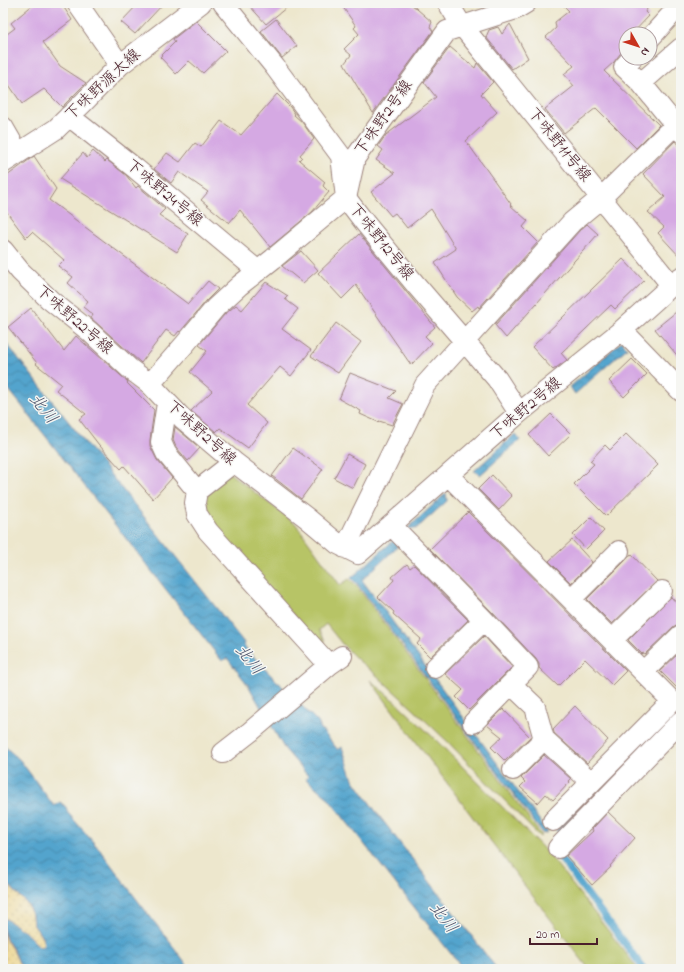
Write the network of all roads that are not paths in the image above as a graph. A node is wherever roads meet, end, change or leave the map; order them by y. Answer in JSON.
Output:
{"nodes":[{"id":1,"x":77,"y":3,"type":"edge"},
{"id":2,"x":201,"y":3,"type":"edge"},
{"id":3,"x":223,"y":3,"type":"edge"},
{"id":4,"x":448,"y":3,"type":"edge"},
{"id":5,"x":526,"y":3,"type":"edge"},
{"id":6,"x":673,"y":11,"type":"edge"},
{"id":7,"x":462,"y":26,"type":"junction"},
{"id":8,"x":658,"y":29,"type":"edge"},
{"id":9,"x":681,"y":48,"type":"edge"},
{"id":10,"x":120,"y":65,"type":"junction"},
{"id":11,"x":625,"y":66,"type":"edge"},
{"id":12,"x":641,"y":83,"type":"junction"},
{"id":13,"x":69,"y":116,"type":"junction"},
{"id":14,"x":3,"y":127,"type":"edge"},
{"id":15,"x":678,"y":128,"type":"edge"},
{"id":16,"x":10,"y":158,"type":"edge"},
{"id":17,"x":346,"y":198,"type":"junction"},
{"id":18,"x":601,"y":198,"type":"junction"},
{"id":19,"x":3,"y":250,"type":"edge"},
{"id":20,"x":258,"y":271,"type":"junction"},
{"id":21,"x":676,"y":281,"type":"edge"},
{"id":22,"x":622,"y":330,"type":"junction"},
{"id":23,"x":465,"y":341,"type":"junction"},
{"id":24,"x":150,"y":384,"type":"junction"},
{"id":25,"x":681,"y":391,"type":"edge"},
{"id":26,"x":167,"y":402,"type":"junction"},
{"id":27,"x":519,"y":413,"type":"junction"},
{"id":28,"x":234,"y":462,"type":"junction"},
{"id":29,"x":448,"y":475,"type":"junction"},
{"id":30,"x":197,"y":491,"type":"junction"},
{"id":31,"x":391,"y":525,"type":"junction"},
{"id":32,"x":345,"y":548,"type":"junction"},
{"id":33,"x":619,"y":551,"type":"dead end"},
{"id":34,"x":662,"y":591,"type":"dead end"},
{"id":35,"x":571,"y":599,"type":"junction"},
{"id":36,"x":484,"y":620,"type":"junction"},
{"id":37,"x":681,"y":635,"type":"edge"},
{"id":38,"x":612,"y":640,"type":"junction"},
{"id":39,"x":435,"y":668,"type":"dead end"},
{"id":40,"x":643,"y":672,"type":"junction"},
{"id":41,"x":511,"y":684,"type":"junction"},
{"id":42,"x":681,"y":721,"type":"edge"},
{"id":43,"x":473,"y":723,"type":"dead end"},
{"id":44,"x":544,"y":739,"type":"junction"},
{"id":45,"x":223,"y":753,"type":"dead end"},
{"id":46,"x":513,"y":770,"type":"dead end"},
{"id":47,"x":591,"y":782,"type":"junction"},
{"id":48,"x":553,"y":821,"type":"dead end"},
{"id":49,"x":558,"y":848,"type":"dead end"}],
"edges":[{"from":1,"to":10,"type":"street"},
{"from":2,"to":10,"type":"street","name":"下味野源太線"},
{"from":3,"to":17,"type":"street","name":"下味野12号線"},
{"from":4,"to":7,"type":"street","name":"下味野11号線"},
{"from":5,"to":7,"type":"street","name":"下味野2号線"},
{"from":6,"to":8,"type":"street"},
{"from":7,"to":17,"type":"street","name":"下味野2号線"},
{"from":7,"to":18,"type":"street","name":"下味野11号線"},
{"from":9,"to":12,"type":"street"},
{"from":10,"to":13,"type":"street","name":"下味野源太線"},
{"from":11,"to":12,"type":"street"},
{"from":12,"to":15,"type":"street"},
{"from":13,"to":16,"type":"street","name":"下味野源太線"},
{"from":13,"to":20,"type":"street","name":"下味野24号線"},
{"from":14,"to":16,"type":"street"},
{"from":15,"to":18,"type":"street"},
{"from":17,"to":20,"type":"street"},
{"from":17,"to":23,"type":"street","name":"下味野12号線"},
{"from":18,"to":21,"type":"street","name":"下味野11号線"},
{"from":18,"to":23,"type":"street"},
{"from":19,"to":24,"type":"street","name":"下味野22号線"},
{"from":20,"to":24,"type":"street"},
{"from":21,"to":22,"type":"street","name":"下味野2号線"},
{"from":22,"to":25,"type":"street"},
{"from":22,"to":27,"type":"street","name":"下味野2号線"},
{"from":23,"to":27,"type":"street","name":"下味野12号線"},
{"from":23,"to":32,"type":"street"},
{"from":24,"to":26,"type":"street","name":"下味野2号線"},
{"from":26,"to":28,"type":"street","name":"下味野2号線"},
{"from":26,"to":30,"type":"street"},
{"from":27,"to":29,"type":"street","name":"下味野2号線"},
{"from":28,"to":30,"type":"street"},
{"from":28,"to":32,"type":"street","name":"下味野2号線"},
{"from":29,"to":31,"type":"street","name":"下味野2号線"},
{"from":29,"to":35,"type":"street"},
{"from":30,"to":45,"type":"street"},
{"from":31,"to":32,"type":"street","name":"下味野2号線"},
{"from":31,"to":36,"type":"street"},
{"from":33,"to":35,"type":"street"},
{"from":34,"to":38,"type":"street"},
{"from":35,"to":38,"type":"street"},
{"from":36,"to":39,"type":"street"},
{"from":36,"to":41,"type":"street"},
{"from":37,"to":40,"type":"street"},
{"from":38,"to":40,"type":"street"},
{"from":40,"to":47,"type":"street"},
{"from":41,"to":43,"type":"street"},
{"from":41,"to":44,"type":"street"},
{"from":42,"to":49,"type":"street"},
{"from":44,"to":46,"type":"street"},
{"from":44,"to":47,"type":"street"},
{"from":47,"to":48,"type":"street"}]}
